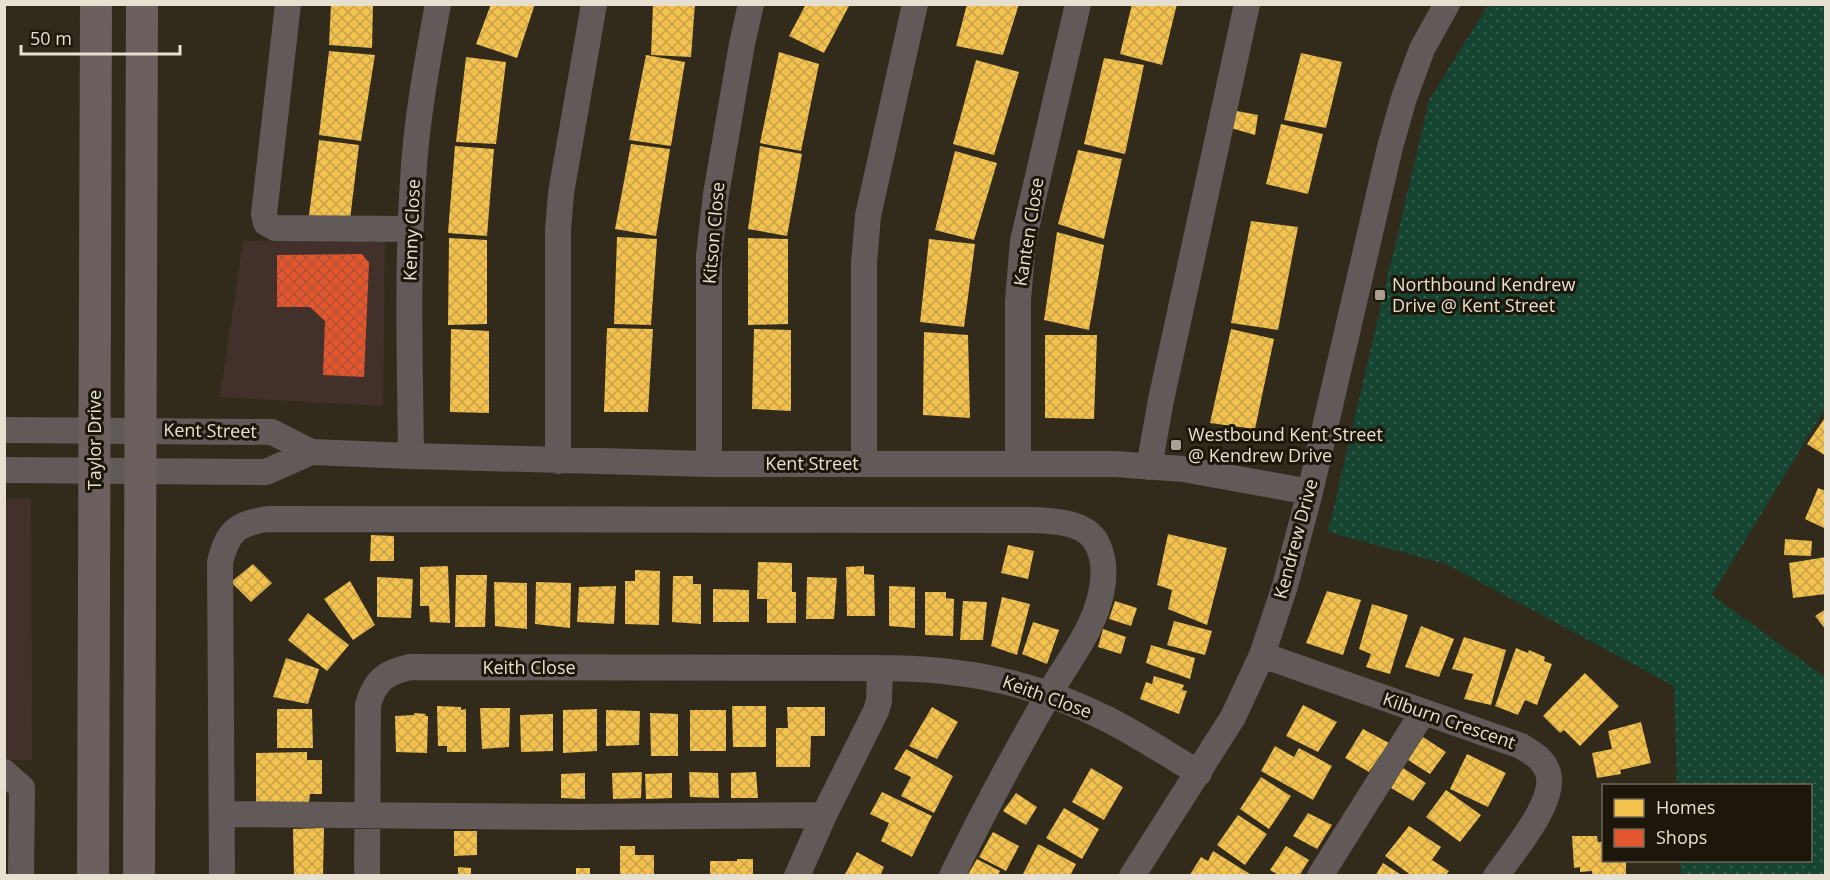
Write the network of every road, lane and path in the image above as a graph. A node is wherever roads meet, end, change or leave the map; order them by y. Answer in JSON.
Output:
{"nodes":[{"id":1,"x":96,"y":4,"type":"edge"},
{"id":2,"x":142,"y":4,"type":"edge"},
{"id":3,"x":288,"y":4,"type":"edge"},
{"id":4,"x":438,"y":4,"type":"edge"},
{"id":5,"x":594,"y":4,"type":"edge"},
{"id":6,"x":751,"y":4,"type":"edge"},
{"id":7,"x":915,"y":4,"type":"edge"},
{"id":8,"x":1078,"y":4,"type":"edge"},
{"id":9,"x":1247,"y":4,"type":"edge"},
{"id":10,"x":1447,"y":4,"type":"edge"},
{"id":11,"x":410,"y":229,"type":"junction"},
{"id":12,"x":4,"y":430,"type":"edge"},
{"id":13,"x":95,"y":430,"type":"junction"},
{"id":14,"x":141,"y":430,"type":"junction"},
{"id":15,"x":311,"y":452,"type":"junction"},
{"id":16,"x":411,"y":456,"type":"junction"},
{"id":17,"x":558,"y":461,"type":"junction"},
{"id":18,"x":864,"y":464,"type":"junction"},
{"id":19,"x":1018,"y":464,"type":"junction"},
{"id":20,"x":708,"y":465,"type":"junction"},
{"id":21,"x":1149,"y":467,"type":"junction"},
{"id":22,"x":4,"y":470,"type":"edge"},
{"id":23,"x":95,"y":471,"type":"junction"},
{"id":24,"x":140,"y":471,"type":"junction"},
{"id":25,"x":1310,"y":492,"type":"junction"},
{"id":26,"x":1263,"y":655,"type":"junction"},
{"id":27,"x":880,"y":668,"type":"junction"},
{"id":28,"x":1049,"y":694,"type":"junction"},
{"id":29,"x":1423,"y":712,"type":"junction"},
{"id":30,"x":4,"y":772,"type":"edge"},
{"id":31,"x":1199,"y":773,"type":"junction"},
{"id":32,"x":222,"y":814,"type":"junction"},
{"id":33,"x":367,"y":814,"type":"junction"},
{"id":34,"x":824,"y":815,"type":"junction"},
{"id":35,"x":21,"y":876,"type":"edge"},
{"id":36,"x":93,"y":876,"type":"edge"},
{"id":37,"x":139,"y":876,"type":"edge"},
{"id":38,"x":222,"y":876,"type":"edge"},
{"id":39,"x":367,"y":876,"type":"edge"},
{"id":40,"x":797,"y":876,"type":"edge"},
{"id":41,"x":952,"y":876,"type":"edge"},
{"id":42,"x":1132,"y":876,"type":"edge"},
{"id":43,"x":1320,"y":876,"type":"edge"},
{"id":44,"x":1496,"y":876,"type":"edge"}],
"edges":[{"from":1,"to":13,"type":"main road","name":"Taylor Drive"},
{"from":2,"to":14,"type":"main road"},
{"from":3,"to":11,"type":"street"},
{"from":4,"to":11,"type":"street","name":"Kenny Close"},
{"from":5,"to":17,"type":"street"},
{"from":6,"to":20,"type":"street","name":"Kitson Close"},
{"from":7,"to":18,"type":"street"},
{"from":8,"to":19,"type":"street","name":"Kanten Close"},
{"from":9,"to":21,"type":"street"},
{"from":10,"to":25,"type":"street","name":"Kendrew Drive"},
{"from":11,"to":16,"type":"street","name":"Kenny Close"},
{"from":12,"to":13,"type":"street","name":"Kent Street"},
{"from":13,"to":14,"type":"street","name":"Kent Street"},
{"from":13,"to":23,"type":"main road","name":"Taylor Drive"},
{"from":14,"to":15,"type":"street","name":"Kent Street"},
{"from":14,"to":24,"type":"main road"},
{"from":15,"to":16,"type":"street","name":"Kent Street"},
{"from":15,"to":24,"type":"street","name":"Kent Street"},
{"from":16,"to":17,"type":"street","name":"Kent Street"},
{"from":17,"to":20,"type":"street","name":"Kent Street"},
{"from":18,"to":19,"type":"street","name":"Kent Street"},
{"from":18,"to":20,"type":"street","name":"Kent Street"},
{"from":19,"to":21,"type":"street","name":"Kent Street"},
{"from":21,"to":25,"type":"street","name":"Kent Street"},
{"from":22,"to":23,"type":"street","name":"Kent Street"},
{"from":23,"to":24,"type":"street","name":"Kent Street"},
{"from":23,"to":36,"type":"main road","name":"Taylor Drive"},
{"from":24,"to":37,"type":"main road"},
{"from":25,"to":26,"type":"street","name":"Kendrew Drive"},
{"from":26,"to":29,"type":"street","name":"Kilburn Crescent"},
{"from":26,"to":31,"type":"street","name":"Kendrew Drive"},
{"from":27,"to":28,"type":"street","name":"Keith Close"},
{"from":27,"to":33,"type":"street","name":"Keith Close"},
{"from":27,"to":34,"type":"street"},
{"from":28,"to":31,"type":"street","name":"Keith Close"},
{"from":28,"to":32,"type":"street"},
{"from":28,"to":41,"type":"street"},
{"from":29,"to":43,"type":"street"},
{"from":29,"to":44,"type":"street","name":"Kilburn Crescent"},
{"from":30,"to":35,"type":"street"},
{"from":31,"to":42,"type":"street","name":"Kendrew Drive"},
{"from":32,"to":33,"type":"street"},
{"from":32,"to":38,"type":"street"},
{"from":33,"to":34,"type":"street"},
{"from":33,"to":39,"type":"street","name":"Keith Close"},
{"from":34,"to":40,"type":"street"}]}
